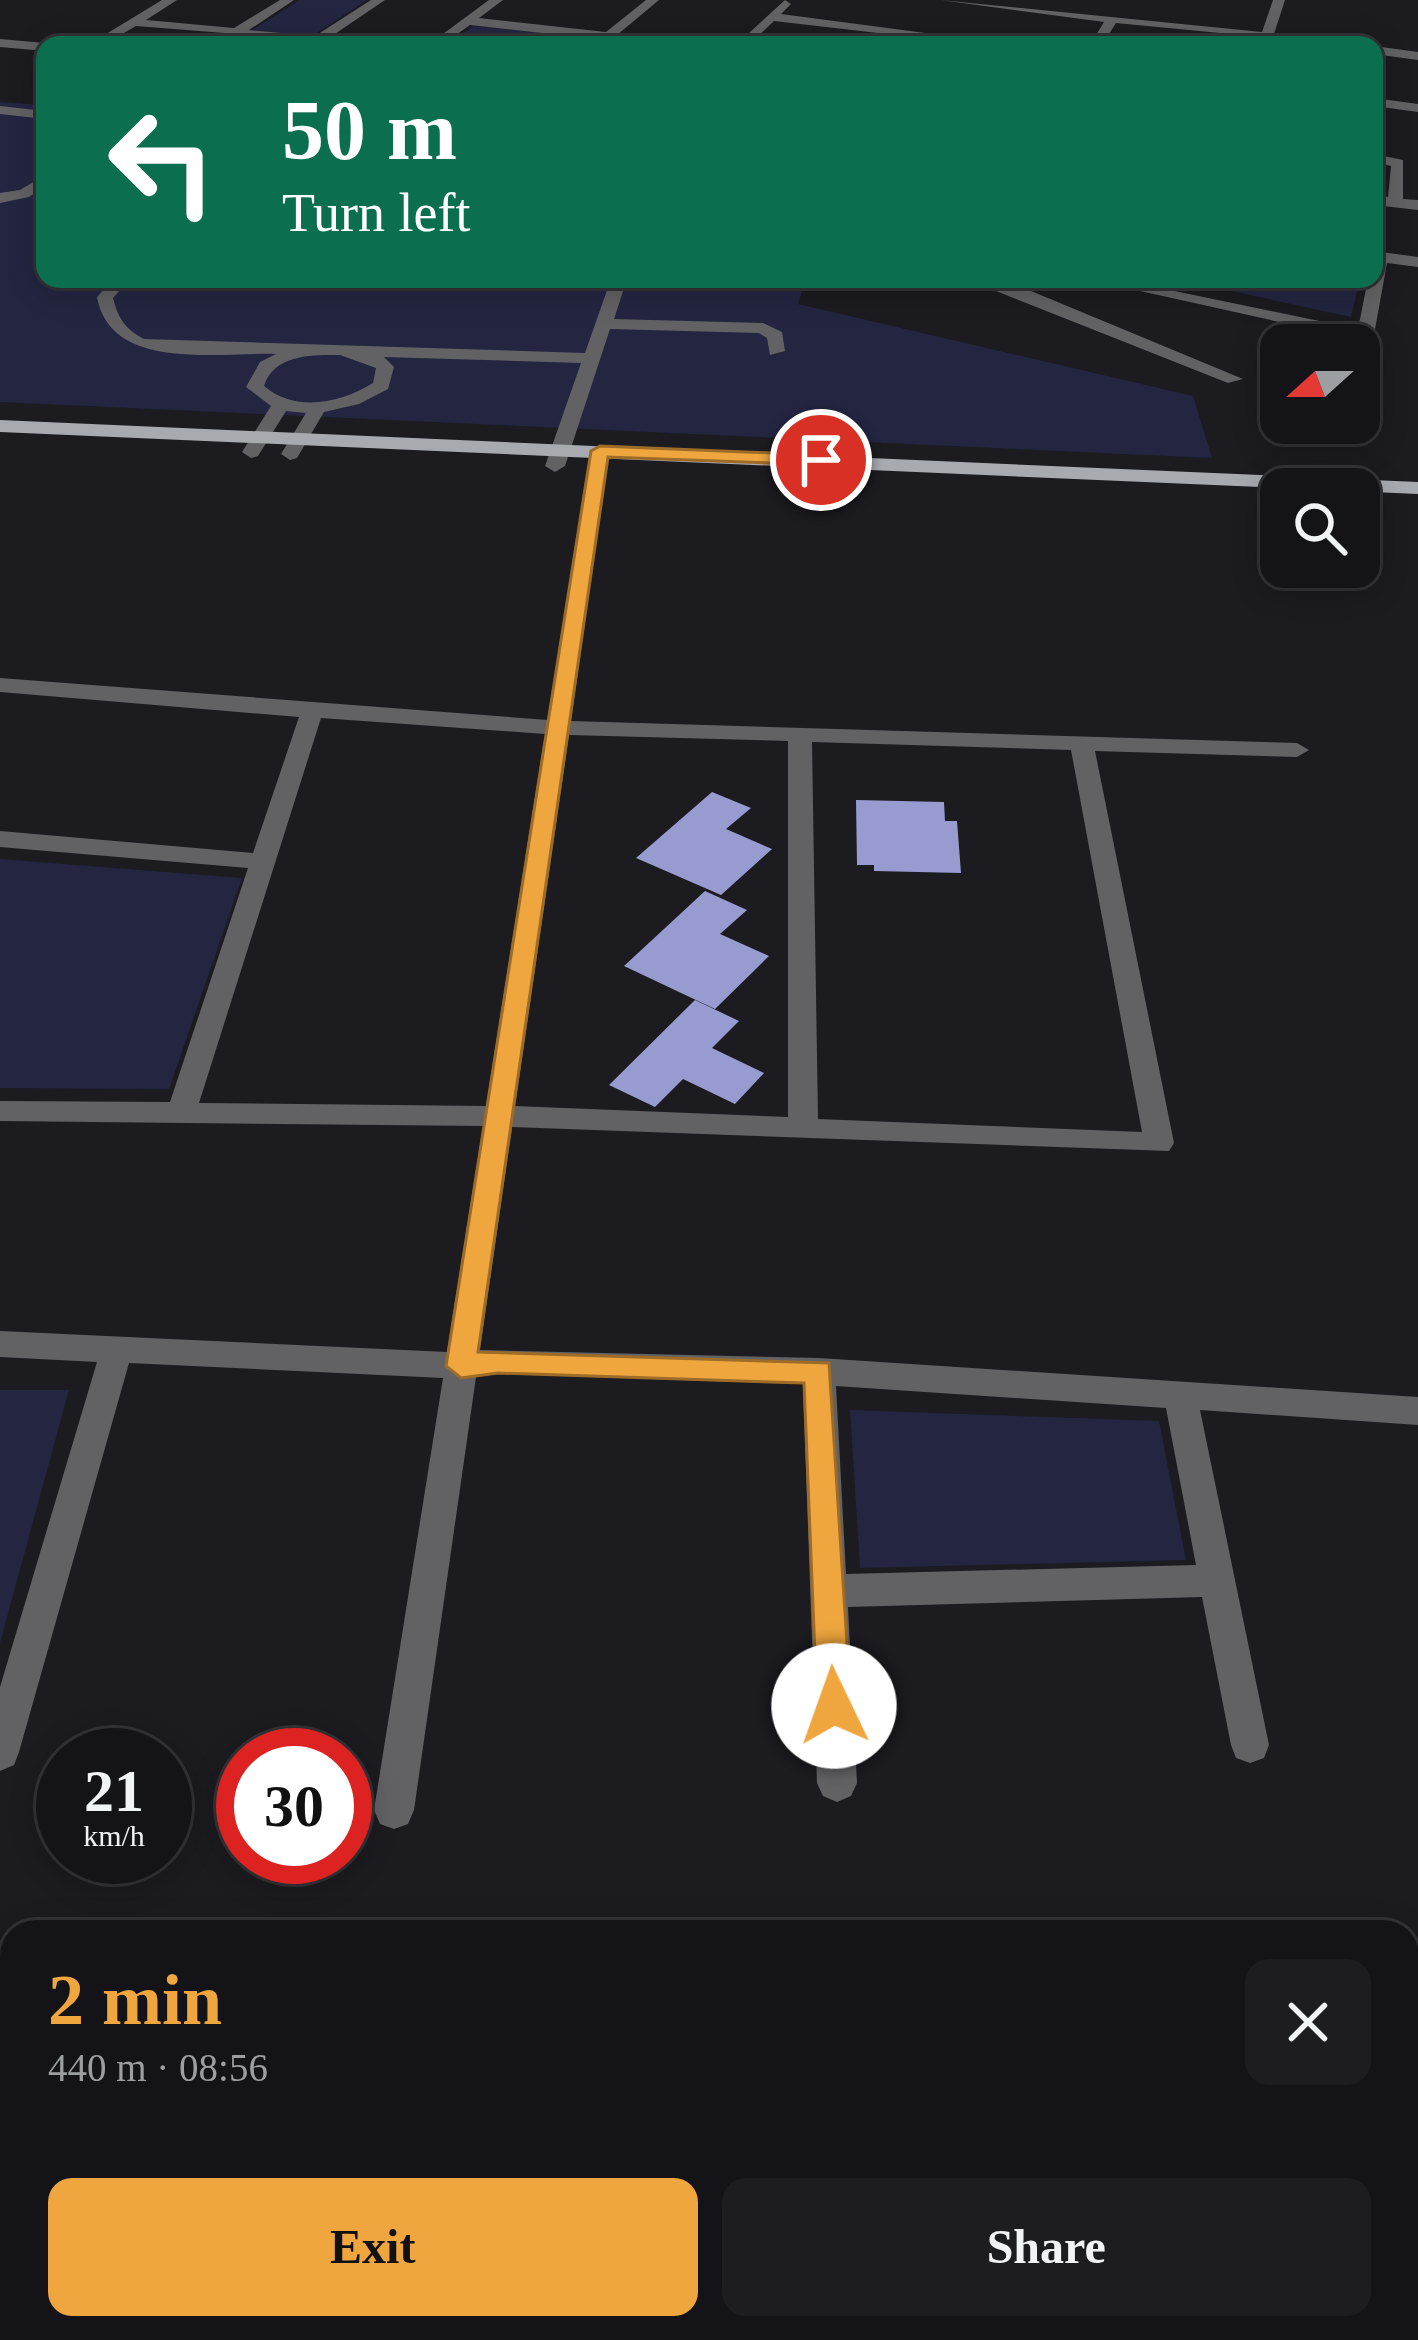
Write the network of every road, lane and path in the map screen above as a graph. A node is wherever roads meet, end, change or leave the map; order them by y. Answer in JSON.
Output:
{"nodes":[{"id":1,"x":171,"y":0,"type":"edge"},
{"id":2,"x":288,"y":0,"type":"edge"},
{"id":3,"x":380,"y":0,"type":"edge"},
{"id":4,"x":496,"y":0,"type":"edge"},
{"id":5,"x":653,"y":0,"type":"edge"},
{"id":6,"x":789,"y":0,"type":"edge"},
{"id":7,"x":946,"y":0,"type":"edge"},
{"id":8,"x":1138,"y":0,"type":"edge"},
{"id":9,"x":1280,"y":0,"type":"edge"},
{"id":10,"x":991,"y":5,"type":"junction"},
{"id":11,"x":771,"y":17,"type":"junction"},
{"id":12,"x":1118,"y":18,"type":"junction"},
{"id":13,"x":468,"y":21,"type":"junction"},
{"id":14,"x":134,"y":22,"type":"junction"},
{"id":15,"x":1154,"y":22,"type":"junction"},
{"id":16,"x":881,"y":30,"type":"junction"},
{"id":17,"x":238,"y":32,"type":"junction"},
{"id":18,"x":1267,"y":35,"type":"junction"},
{"id":19,"x":110,"y":36,"type":"edge"},
{"id":20,"x":277,"y":36,"type":"edge"},
{"id":21,"x":322,"y":36,"type":"edge"},
{"id":22,"x":447,"y":36,"type":"edge"},
{"id":23,"x":575,"y":36,"type":"edge"},
{"id":24,"x":608,"y":36,"type":"edge"},
{"id":25,"x":751,"y":36,"type":"edge"},
{"id":26,"x":876,"y":36,"type":"edge"},
{"id":27,"x":922,"y":36,"type":"edge"},
{"id":28,"x":968,"y":36,"type":"edge"},
{"id":29,"x":1103,"y":36,"type":"edge"},
{"id":30,"x":1149,"y":36,"type":"edge"},
{"id":31,"x":1274,"y":36,"type":"edge"},
{"id":32,"x":0,"y":47,"type":"edge"},
{"id":33,"x":36,"y":50,"type":"edge"},
{"id":34,"x":1383,"y":51,"type":"edge"},
{"id":35,"x":1418,"y":56,"type":"edge"},
{"id":36,"x":1383,"y":102,"type":"edge"},
{"id":37,"x":1418,"y":108,"type":"edge"},
{"id":38,"x":0,"y":110,"type":"edge"},
{"id":39,"x":36,"y":114,"type":"edge"},
{"id":40,"x":1383,"y":160,"type":"edge"},
{"id":41,"x":36,"y":185,"type":"edge"},
{"id":42,"x":0,"y":198,"type":"edge"},
{"id":43,"x":1383,"y":201,"type":"edge"},
{"id":44,"x":1395,"y":202,"type":"junction"},
{"id":45,"x":1418,"y":205,"type":"edge"},
{"id":46,"x":1383,"y":258,"type":"edge"},
{"id":47,"x":1418,"y":262,"type":"edge"},
{"id":48,"x":114,"y":288,"type":"edge"},
{"id":49,"x":616,"y":288,"type":"edge"},
{"id":50,"x":1002,"y":288,"type":"edge"},
{"id":51,"x":1137,"y":288,"type":"edge"},
{"id":52,"x":1372,"y":288,"type":"edge"},
{"id":53,"x":603,"y":324,"type":"junction"},
{"id":54,"x":1308,"y":324,"type":"edge"},
{"id":55,"x":1367,"y":324,"type":"edge"},
{"id":56,"x":318,"y":350,"type":"junction"},
{"id":57,"x":340,"y":350,"type":"junction"},
{"id":58,"x":776,"y":351,"type":"dead end"},
{"id":59,"x":591,"y":358,"type":"junction"},
{"id":60,"x":1234,"y":379,"type":"dead end"},
{"id":61,"x":282,"y":403,"type":"junction"},
{"id":62,"x":319,"y":406,"type":"junction"},
{"id":63,"x":0,"y":425,"type":"edge"},
{"id":64,"x":0,"y":439,"type":"edge"},
{"id":65,"x":256,"y":444,"type":"junction"},
{"id":66,"x":294,"y":447,"type":"junction"},
{"id":67,"x":558,"y":458,"type":"junction"},
{"id":68,"x":597,"y":459,"type":"junction"},
{"id":69,"x":1418,"y":488,"type":"edge"},
{"id":70,"x":1260,"y":496,"type":"edge"},
{"id":71,"x":1380,"y":502,"type":"edge"},
{"id":72,"x":1418,"y":503,"type":"edge"},
{"id":73,"x":0,"y":685,"type":"edge"},
{"id":74,"x":312,"y":711,"type":"junction"},
{"id":75,"x":556,"y":727,"type":"junction"},
{"id":76,"x":800,"y":735,"type":"junction"},
{"id":77,"x":1082,"y":743,"type":"junction"},
{"id":78,"x":1297,"y":750,"type":"dead end"},
{"id":79,"x":0,"y":839,"type":"edge"},
{"id":80,"x":264,"y":862,"type":"junction"},
{"id":81,"x":0,"y":1111,"type":"edge"},
{"id":82,"x":181,"y":1113,"type":"junction"},
{"id":83,"x":497,"y":1116,"type":"junction"},
{"id":84,"x":803,"y":1128,"type":"junction"},
{"id":85,"x":0,"y":1344,"type":"edge"},
{"id":86,"x":118,"y":1346,"type":"junction"},
{"id":87,"x":461,"y":1366,"type":"junction"},
{"id":88,"x":819,"y":1371,"type":"junction"},
{"id":89,"x":1180,"y":1393,"type":"junction"},
{"id":90,"x":1418,"y":1411,"type":"edge"},
{"id":91,"x":1217,"y":1581,"type":"junction"},
{"id":92,"x":829,"y":1591,"type":"junction"},
{"id":93,"x":12,"y":1672,"type":"edge"},
{"id":94,"x":1250,"y":1745,"type":"dead end"},
{"id":95,"x":0,"y":1752,"type":"edge"},
{"id":96,"x":837,"y":1783,"type":"dead end"},
{"id":97,"x":394,"y":1810,"type":"dead end"}],
"edges":[{"from":1,"to":14,"type":"street"},
{"from":2,"to":17,"type":"street"},
{"from":3,"to":21,"type":"street"},
{"from":4,"to":13,"type":"street"},
{"from":5,"to":24,"type":"street"},
{"from":6,"to":11,"type":"street"},
{"from":7,"to":10,"type":"street"},
{"from":8,"to":12,"type":"street"},
{"from":9,"to":18,"type":"street"},
{"from":10,"to":12,"type":"street"},
{"from":10,"to":28,"type":"street"},
{"from":11,"to":16,"type":"street"},
{"from":11,"to":25,"type":"street"},
{"from":12,"to":15,"type":"street"},
{"from":12,"to":29,"type":"street"},
{"from":13,"to":22,"type":"street"},
{"from":13,"to":23,"type":"street"},
{"from":14,"to":17,"type":"street"},
{"from":14,"to":19,"type":"street"},
{"from":15,"to":18,"type":"street"},
{"from":15,"to":30,"type":"street"},
{"from":16,"to":26,"type":"street"},
{"from":16,"to":27,"type":"street"},
{"from":17,"to":20,"type":"street"},
{"from":18,"to":31,"type":"street"},
{"from":32,"to":33,"type":"street"},
{"from":34,"to":35,"type":"street"},
{"from":36,"to":37,"type":"street"},
{"from":38,"to":39,"type":"street"},
{"from":40,"to":44,"type":"street"},
{"from":41,"to":42,"type":"street"},
{"from":43,"to":44,"type":"street"},
{"from":44,"to":45,"type":"street"},
{"from":46,"to":47,"type":"street"},
{"from":48,"to":56,"type":"street"},
{"from":49,"to":53,"type":"street"},
{"from":50,"to":60,"type":"street"},
{"from":51,"to":54,"type":"street"},
{"from":52,"to":55,"type":"street"},
{"from":53,"to":58,"type":"street"},
{"from":53,"to":59,"type":"street"},
{"from":56,"to":57,"type":"street"},
{"from":56,"to":61,"type":"street"},
{"from":57,"to":59,"type":"street"},
{"from":57,"to":62,"type":"street"},
{"from":59,"to":67,"type":"street"},
{"from":61,"to":62,"type":"street"},
{"from":61,"to":65,"type":"street"},
{"from":62,"to":66,"type":"street"},
{"from":63,"to":65,"type":"main road"},
{"from":64,"to":65,"type":"main road"},
{"from":65,"to":66,"type":"main road"},
{"from":66,"to":67,"type":"main road"},
{"from":67,"to":68,"type":"main road"},
{"from":68,"to":69,"type":"main road"},
{"from":68,"to":70,"type":"main road"},
{"from":68,"to":75,"type":"street"},
{"from":71,"to":72,"type":"main road"},
{"from":73,"to":74,"type":"street"},
{"from":74,"to":75,"type":"street"},
{"from":74,"to":80,"type":"street"},
{"from":75,"to":76,"type":"street"},
{"from":75,"to":83,"type":"street"},
{"from":76,"to":77,"type":"street"},
{"from":76,"to":84,"type":"street"},
{"from":77,"to":78,"type":"street"},
{"from":77,"to":84,"type":"street"},
{"from":79,"to":80,"type":"street"},
{"from":80,"to":82,"type":"street"},
{"from":81,"to":82,"type":"street"},
{"from":82,"to":83,"type":"street"},
{"from":83,"to":84,"type":"street"},
{"from":83,"to":87,"type":"street"},
{"from":85,"to":86,"type":"street"},
{"from":86,"to":87,"type":"street"},
{"from":86,"to":93,"type":"street"},
{"from":87,"to":88,"type":"street"},
{"from":87,"to":97,"type":"street"},
{"from":88,"to":89,"type":"street"},
{"from":88,"to":92,"type":"street"},
{"from":89,"to":90,"type":"street"},
{"from":89,"to":91,"type":"street"},
{"from":91,"to":92,"type":"street"},
{"from":91,"to":94,"type":"street"},
{"from":92,"to":96,"type":"street"},
{"from":93,"to":95,"type":"street"}]}
